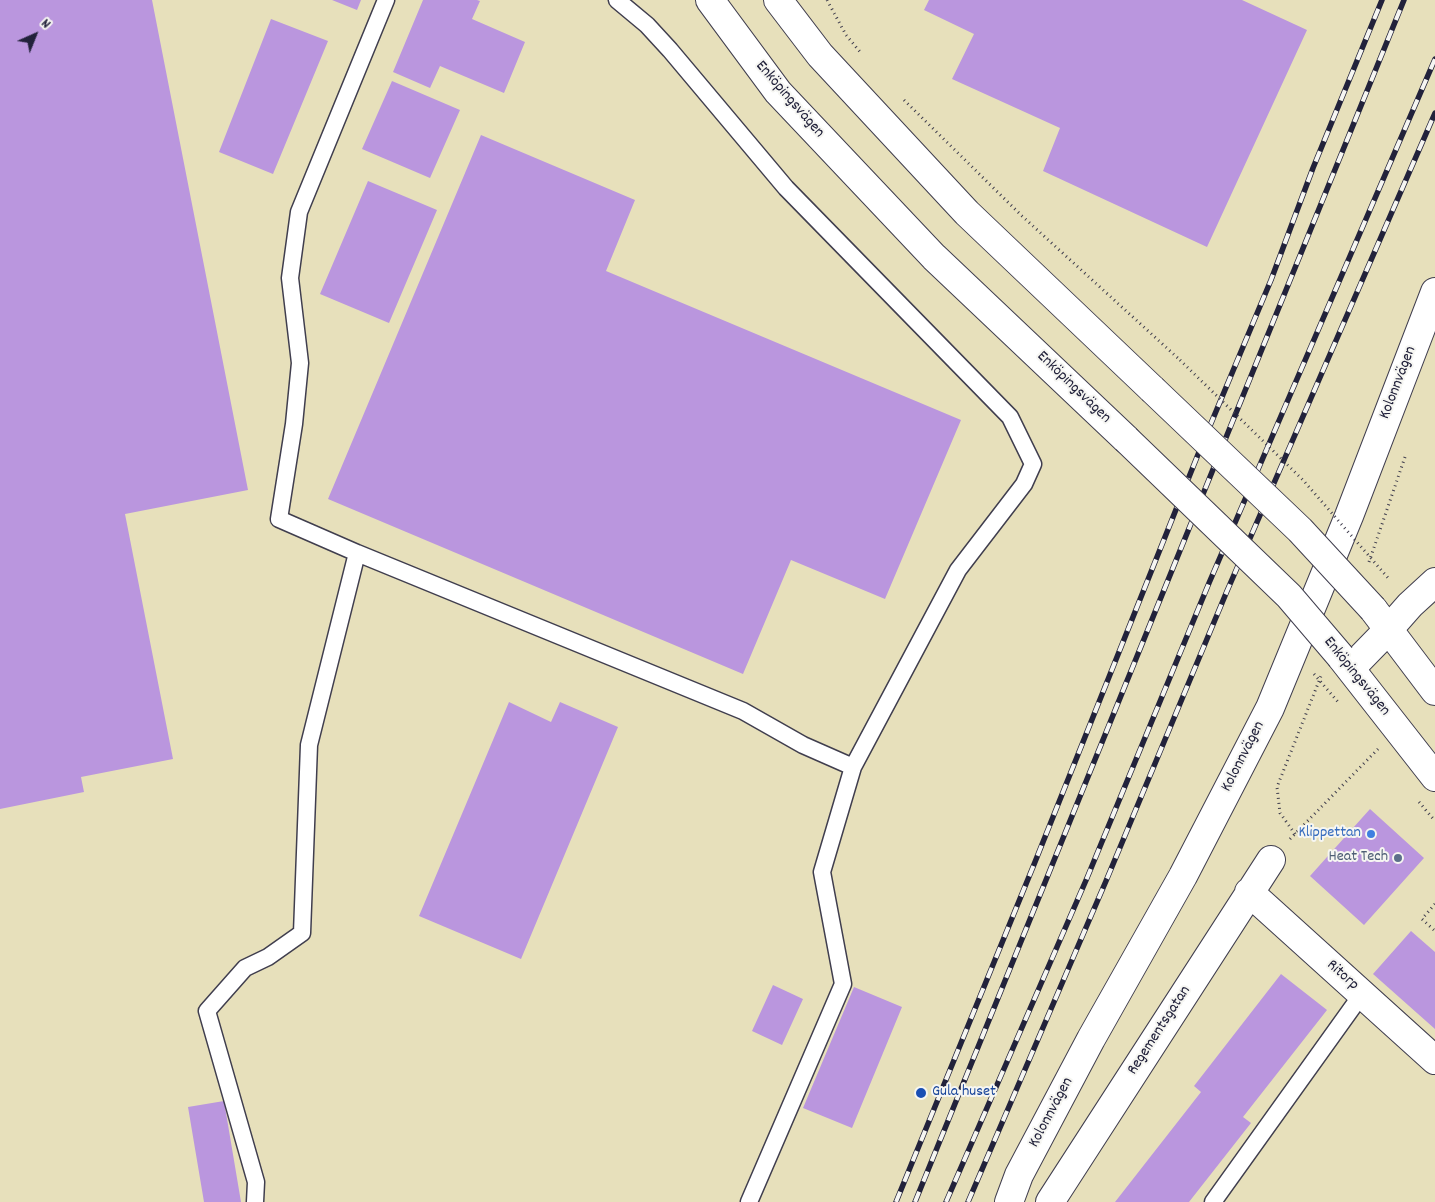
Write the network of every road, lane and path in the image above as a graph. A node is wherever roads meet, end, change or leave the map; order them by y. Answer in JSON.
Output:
{"nodes":[{"id":1,"x":386,"y":0,"type":"edge"},
{"id":2,"x":617,"y":0,"type":"edge"},
{"id":3,"x":710,"y":0,"type":"edge"},
{"id":4,"x":778,"y":0,"type":"edge"},
{"id":5,"x":827,"y":0,"type":"edge"},
{"id":6,"x":862,"y":55,"type":"dead end"},
{"id":7,"x":897,"y":93,"type":"dead end"},
{"id":8,"x":1435,"y":292,"type":"edge"},
{"id":9,"x":357,"y":554,"type":"junction"},
{"id":10,"x":1389,"y":579,"type":"dead end"},
{"id":11,"x":1435,"y":582,"type":"edge"},
{"id":12,"x":1380,"y":619,"type":"junction"},
{"id":13,"x":1346,"y":663,"type":"junction"},
{"id":14,"x":1435,"y":691,"type":"edge"},
{"id":15,"x":1376,"y":751,"type":"dead end"},
{"id":16,"x":853,"y":767,"type":"junction"},
{"id":17,"x":1435,"y":777,"type":"edge"},
{"id":18,"x":1295,"y":834,"type":"dead end"},
{"id":19,"x":1271,"y":860,"type":"dead end"},
{"id":20,"x":1249,"y":892,"type":"junction"},
{"id":21,"x":1435,"y":904,"type":"edge"},
{"id":22,"x":1435,"y":931,"type":"edge"},
{"id":23,"x":1362,"y":994,"type":"junction"},
{"id":24,"x":1435,"y":1060,"type":"edge"},
{"id":25,"x":255,"y":1202,"type":"edge"},
{"id":26,"x":749,"y":1202,"type":"edge"},
{"id":27,"x":1009,"y":1202,"type":"edge"},
{"id":28,"x":1050,"y":1202,"type":"edge"},
{"id":29,"x":1213,"y":1202,"type":"edge"}],
"edges":[{"from":1,"to":9,"type":"lane"},
{"from":2,"to":16,"type":"lane"},
{"from":3,"to":13,"type":"main road","name":"Enköpingsvägen","bridge":true},
{"from":4,"to":12,"type":"main road","bridge":true},
{"from":5,"to":6,"type":"path"},
{"from":7,"to":10,"type":"path","bridge":true},
{"from":8,"to":27,"type":"main road","name":"Kolonnvägen"},
{"from":9,"to":16,"type":"lane"},
{"from":9,"to":25,"type":"lane"},
{"from":11,"to":12,"type":"main road"},
{"from":12,"to":13,"type":"main road"},
{"from":12,"to":14,"type":"main road"},
{"from":13,"to":17,"type":"main road","name":"Enköpingsvägen"},
{"from":15,"to":18,"type":"path"},
{"from":16,"to":26,"type":"lane"},
{"from":19,"to":20,"type":"main road","name":"Regementsgatan"},
{"from":20,"to":23,"type":"main road","name":"Ritorp"},
{"from":20,"to":28,"type":"main road","name":"Regementsgatan"},
{"from":21,"to":22,"type":"path"},
{"from":23,"to":24,"type":"main road","name":"Ritorp"},
{"from":23,"to":29,"type":"lane"}]}
